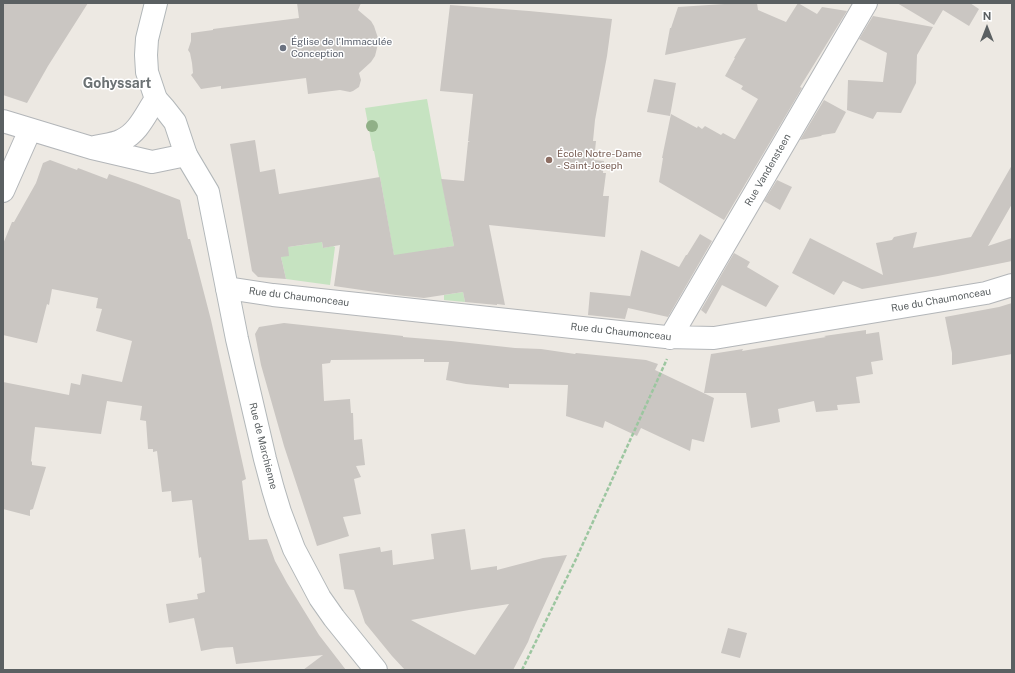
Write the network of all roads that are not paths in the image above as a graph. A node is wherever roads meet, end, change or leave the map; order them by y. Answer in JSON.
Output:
{"nodes":[{"id":1,"x":156,"y":3,"type":"edge"},
{"id":2,"x":866,"y":3,"type":"edge"},
{"id":3,"x":156,"y":99,"type":"junction"},
{"id":4,"x":3,"y":122,"type":"edge"},
{"id":5,"x":30,"y":130,"type":"junction"},
{"id":6,"x":92,"y":148,"type":"junction"},
{"id":7,"x":186,"y":155,"type":"junction"},
{"id":8,"x":3,"y":191,"type":"edge"},
{"id":9,"x":1012,"y":285,"type":"edge"},
{"id":10,"x":227,"y":288,"type":"junction"},
{"id":11,"x":670,"y":338,"type":"junction"},
{"id":12,"x":376,"y":670,"type":"edge"}],
"edges":[{"from":1,"to":3,"type":"street"},
{"from":2,"to":11,"type":"street","name":"Rue Vandensteen"},
{"from":3,"to":6,"type":"street"},
{"from":3,"to":7,"type":"street","name":"Rue de Marchienne"},
{"from":4,"to":5,"type":"street"},
{"from":5,"to":6,"type":"street"},
{"from":5,"to":8,"type":"street"},
{"from":6,"to":7,"type":"street"},
{"from":7,"to":10,"type":"street","name":"Rue de Marchienne"},
{"from":9,"to":11,"type":"street","name":"Rue du Chaumonceau"},
{"from":10,"to":11,"type":"street","name":"Rue du Chaumonceau"},
{"from":10,"to":12,"type":"street","name":"Rue de Marchienne"}]}
